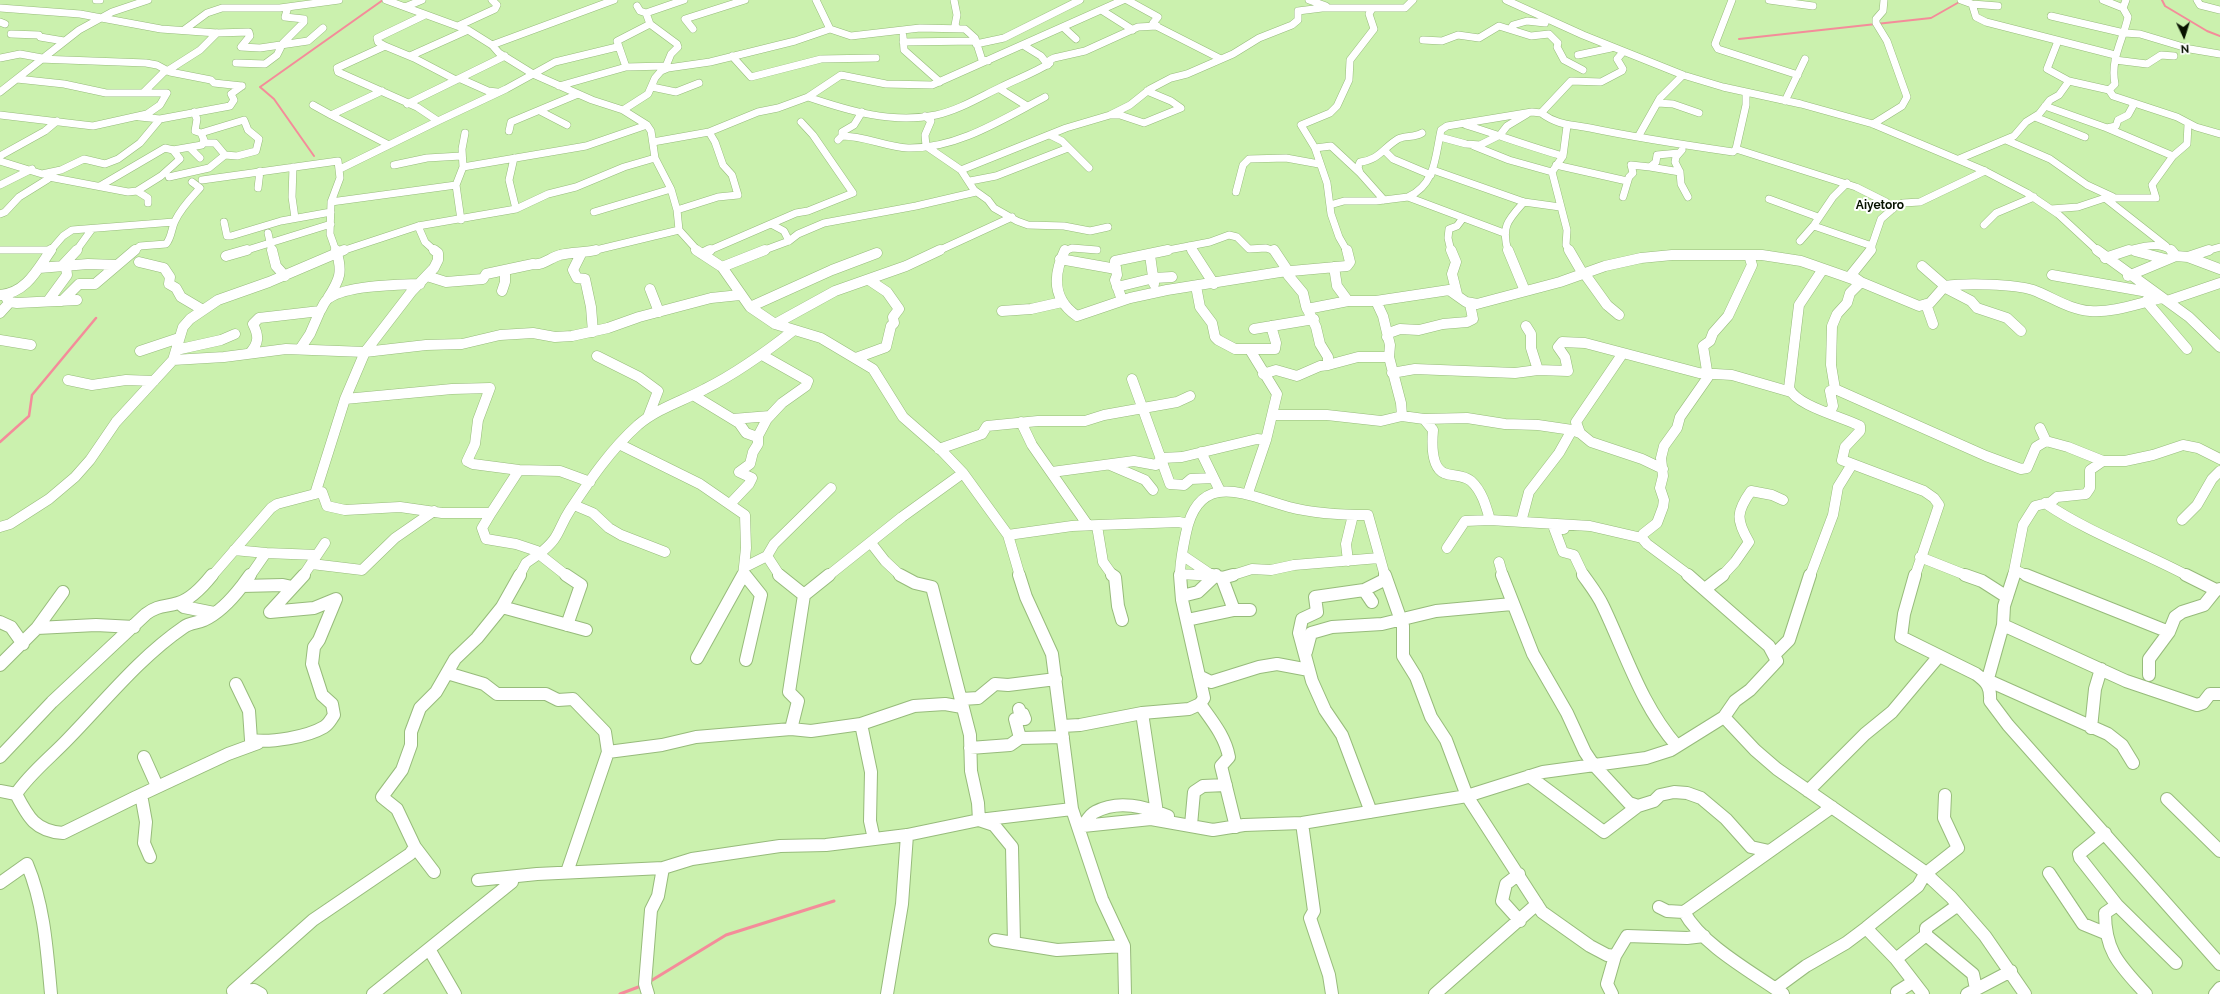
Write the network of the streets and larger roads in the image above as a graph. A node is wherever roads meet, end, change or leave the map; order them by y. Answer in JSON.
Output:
{"nodes":[{"id":1,"x":96,"y":0,"type":"edge"},
{"id":2,"x":100,"y":0,"type":"edge"},
{"id":3,"x":148,"y":0,"type":"edge"},
{"id":4,"x":339,"y":0,"type":"edge"},
{"id":5,"x":386,"y":0,"type":"edge"},
{"id":6,"x":422,"y":0,"type":"edge"},
{"id":7,"x":492,"y":0,"type":"edge"},
{"id":8,"x":614,"y":0,"type":"edge"},
{"id":9,"x":684,"y":0,"type":"edge"},
{"id":10,"x":745,"y":0,"type":"edge"},
{"id":11,"x":816,"y":0,"type":"edge"},
{"id":12,"x":954,"y":0,"type":"edge"},
{"id":13,"x":1080,"y":0,"type":"edge"},
{"id":14,"x":1123,"y":0,"type":"edge"},
{"id":15,"x":1128,"y":0,"type":"edge"},
{"id":16,"x":1309,"y":0,"type":"edge"},
{"id":17,"x":1334,"y":0,"type":"edge"},
{"id":18,"x":1412,"y":0,"type":"edge"},
{"id":19,"x":1506,"y":0,"type":"edge"},
{"id":20,"x":1732,"y":0,"type":"edge"},
{"id":21,"x":1769,"y":0,"type":"edge"},
{"id":22,"x":1884,"y":0,"type":"edge"},
{"id":23,"x":1962,"y":0,"type":"edge"},
{"id":24,"x":2103,"y":0,"type":"edge"},
{"id":25,"x":2126,"y":0,"type":"edge"},
{"id":26,"x":2197,"y":0,"type":"edge"},
{"id":27,"x":138,"y":2,"type":"edge"},
{"id":28,"x":1320,"y":3,"type":"junction"},
{"id":29,"x":1972,"y":4,"type":"junction"},
{"id":30,"x":637,"y":6,"type":"dead end"},
{"id":31,"x":1813,"y":6,"type":"dead end"},
{"id":32,"x":1998,"y":6,"type":"dead end"},
{"id":33,"x":288,"y":7,"type":"junction"},
{"id":34,"x":405,"y":7,"type":"junction"},
{"id":35,"x":0,"y":8,"type":"edge"},
{"id":36,"x":1330,"y":8,"type":"junction"},
{"id":37,"x":2123,"y":8,"type":"junction"},
{"id":38,"x":1372,"y":9,"type":"junction"},
{"id":39,"x":1103,"y":10,"type":"junction"},
{"id":40,"x":2220,"y":10,"type":"edge"},
{"id":41,"x":646,"y":13,"type":"junction"},
{"id":42,"x":425,"y":15,"type":"junction"},
{"id":43,"x":2051,"y":16,"type":"dead end"},
{"id":44,"x":98,"y":18,"type":"junction"},
{"id":45,"x":1546,"y":20,"type":"junction"},
{"id":46,"x":650,"y":24,"type":"junction"},
{"id":47,"x":458,"y":26,"type":"junction"},
{"id":48,"x":1157,"y":26,"type":"junction"},
{"id":49,"x":1063,"y":27,"type":"junction"},
{"id":50,"x":324,"y":28,"type":"dead end"},
{"id":51,"x":957,"y":28,"type":"junction"},
{"id":52,"x":1511,"y":28,"type":"junction"},
{"id":53,"x":1540,"y":28,"type":"junction"},
{"id":54,"x":693,"y":29,"type":"dead end"},
{"id":55,"x":830,"y":29,"type":"junction"},
{"id":56,"x":906,"y":29,"type":"junction"},
{"id":57,"x":184,"y":30,"type":"junction"},
{"id":58,"x":468,"y":30,"type":"junction"},
{"id":59,"x":1133,"y":30,"type":"junction"},
{"id":60,"x":217,"y":33,"type":"junction"},
{"id":61,"x":11,"y":34,"type":"dead end"},
{"id":62,"x":1549,"y":34,"type":"junction"},
{"id":63,"x":2124,"y":34,"type":"junction"},
{"id":64,"x":1531,"y":36,"type":"junction"},
{"id":65,"x":1454,"y":38,"type":"junction"},
{"id":66,"x":1076,"y":39,"type":"dead end"},
{"id":67,"x":1423,"y":40,"type":"dead end"},
{"id":68,"x":64,"y":41,"type":"junction"},
{"id":69,"x":2058,"y":41,"type":"junction"},
{"id":70,"x":903,"y":42,"type":"junction"},
{"id":71,"x":976,"y":42,"type":"junction"},
{"id":72,"x":1464,"y":42,"type":"dead end"},
{"id":73,"x":492,"y":45,"type":"junction"},
{"id":74,"x":1023,"y":45,"type":"junction"},
{"id":75,"x":280,"y":46,"type":"junction"},
{"id":76,"x":385,"y":46,"type":"junction"},
{"id":77,"x":617,"y":47,"type":"junction"},
{"id":78,"x":1615,"y":48,"type":"junction"},
{"id":79,"x":1623,"y":52,"type":"junction"},
{"id":80,"x":2220,"y":54,"type":"edge"},
{"id":81,"x":1578,"y":55,"type":"dead end"},
{"id":82,"x":410,"y":56,"type":"junction"},
{"id":83,"x":505,"y":56,"type":"junction"},
{"id":84,"x":732,"y":56,"type":"junction"},
{"id":85,"x":2174,"y":56,"type":"dead end"},
{"id":86,"x":980,"y":57,"type":"junction"},
{"id":87,"x":0,"y":58,"type":"edge"},
{"id":88,"x":40,"y":58,"type":"junction"},
{"id":89,"x":876,"y":58,"type":"dead end"},
{"id":90,"x":2115,"y":58,"type":"junction"},
{"id":91,"x":1221,"y":59,"type":"junction"},
{"id":92,"x":1805,"y":59,"type":"dead end"},
{"id":93,"x":988,"y":61,"type":"junction"},
{"id":94,"x":236,"y":62,"type":"dead end"},
{"id":95,"x":975,"y":65,"type":"junction"},
{"id":96,"x":1048,"y":65,"type":"junction"},
{"id":97,"x":626,"y":67,"type":"junction"},
{"id":98,"x":667,"y":67,"type":"junction"},
{"id":99,"x":166,"y":70,"type":"junction"},
{"id":100,"x":1583,"y":70,"type":"dead end"},
{"id":101,"x":533,"y":74,"type":"junction"},
{"id":102,"x":1798,"y":74,"type":"junction"},
{"id":103,"x":1682,"y":75,"type":"junction"},
{"id":104,"x":17,"y":79,"type":"junction"},
{"id":105,"x":458,"y":80,"type":"junction"},
{"id":106,"x":2069,"y":81,"type":"junction"},
{"id":107,"x":940,"y":82,"type":"junction"},
{"id":108,"x":699,"y":83,"type":"dead end"},
{"id":109,"x":559,"y":86,"type":"junction"},
{"id":110,"x":652,"y":87,"type":"junction"},
{"id":111,"x":1000,"y":89,"type":"junction"},
{"id":112,"x":2109,"y":90,"type":"junction"},
{"id":113,"x":382,"y":91,"type":"junction"},
{"id":114,"x":1147,"y":91,"type":"junction"},
{"id":115,"x":0,"y":92,"type":"edge"},
{"id":116,"x":144,"y":92,"type":"junction"},
{"id":117,"x":497,"y":92,"type":"junction"},
{"id":118,"x":1746,"y":93,"type":"junction"},
{"id":119,"x":578,"y":94,"type":"junction"},
{"id":120,"x":808,"y":97,"type":"junction"},
{"id":121,"x":1045,"y":97,"type":"dead end"},
{"id":122,"x":1785,"y":101,"type":"junction"},
{"id":123,"x":1658,"y":103,"type":"junction"},
{"id":124,"x":313,"y":104,"type":"dead end"},
{"id":125,"x":407,"y":104,"type":"junction"},
{"id":126,"x":2134,"y":104,"type":"junction"},
{"id":127,"x":1027,"y":106,"type":"junction"},
{"id":128,"x":2045,"y":106,"type":"junction"},
{"id":129,"x":623,"y":110,"type":"junction"},
{"id":130,"x":540,"y":111,"type":"junction"},
{"id":131,"x":862,"y":112,"type":"junction"},
{"id":132,"x":1532,"y":112,"type":"junction"},
{"id":133,"x":1699,"y":112,"type":"dead end"},
{"id":134,"x":1541,"y":113,"type":"junction"},
{"id":135,"x":0,"y":115,"type":"edge"},
{"id":136,"x":196,"y":115,"type":"junction"},
{"id":137,"x":331,"y":115,"type":"junction"},
{"id":138,"x":1110,"y":115,"type":"junction"},
{"id":139,"x":925,"y":116,"type":"junction"},
{"id":140,"x":138,"y":117,"type":"junction"},
{"id":141,"x":2035,"y":117,"type":"junction"},
{"id":142,"x":160,"y":119,"type":"junction"},
{"id":143,"x":438,"y":120,"type":"junction"},
{"id":144,"x":57,"y":121,"type":"junction"},
{"id":145,"x":800,"y":122,"type":"dead end"},
{"id":146,"x":1461,"y":124,"type":"junction"},
{"id":147,"x":1873,"y":124,"type":"junction"},
{"id":148,"x":2188,"y":124,"type":"junction"},
{"id":149,"x":567,"y":125,"type":"dead end"},
{"id":150,"x":647,"y":125,"type":"junction"},
{"id":151,"x":1567,"y":126,"type":"junction"},
{"id":152,"x":153,"y":127,"type":"junction"},
{"id":153,"x":2107,"y":128,"type":"junction"},
{"id":154,"x":509,"y":131,"type":"dead end"},
{"id":155,"x":709,"y":132,"type":"junction"},
{"id":156,"x":201,"y":133,"type":"junction"},
{"id":157,"x":465,"y":133,"type":"dead end"},
{"id":158,"x":1422,"y":133,"type":"dead end"},
{"id":159,"x":2220,"y":134,"type":"edge"},
{"id":160,"x":1050,"y":135,"type":"junction"},
{"id":161,"x":1500,"y":135,"type":"junction"},
{"id":162,"x":1440,"y":136,"type":"junction"},
{"id":163,"x":1411,"y":137,"type":"junction"},
{"id":164,"x":2085,"y":137,"type":"dead end"},
{"id":165,"x":1638,"y":138,"type":"junction"},
{"id":166,"x":2006,"y":140,"type":"junction"},
{"id":167,"x":653,"y":142,"type":"junction"},
{"id":168,"x":1419,"y":142,"type":"dead end"},
{"id":169,"x":204,"y":143,"type":"junction"},
{"id":170,"x":388,"y":145,"type":"junction"},
{"id":171,"x":926,"y":146,"type":"junction"},
{"id":172,"x":1474,"y":146,"type":"junction"},
{"id":173,"x":1691,"y":146,"type":"junction"},
{"id":174,"x":190,"y":148,"type":"junction"},
{"id":175,"x":1068,"y":148,"type":"junction"},
{"id":176,"x":1315,"y":148,"type":"junction"},
{"id":177,"x":1011,"y":149,"type":"junction"},
{"id":178,"x":1736,"y":149,"type":"junction"},
{"id":179,"x":173,"y":150,"type":"junction"},
{"id":180,"x":1385,"y":150,"type":"junction"},
{"id":181,"x":1679,"y":153,"type":"junction"},
{"id":182,"x":225,"y":155,"type":"junction"},
{"id":183,"x":0,"y":156,"type":"edge"},
{"id":184,"x":462,"y":156,"type":"junction"},
{"id":185,"x":1563,"y":156,"type":"junction"},
{"id":186,"x":2173,"y":156,"type":"junction"},
{"id":187,"x":200,"y":158,"type":"dead end"},
{"id":188,"x":514,"y":158,"type":"junction"},
{"id":189,"x":655,"y":158,"type":"junction"},
{"id":190,"x":1959,"y":159,"type":"junction"},
{"id":191,"x":0,"y":161,"type":"edge"},
{"id":192,"x":1025,"y":164,"type":"junction"},
{"id":193,"x":1320,"y":164,"type":"junction"},
{"id":194,"x":394,"y":165,"type":"dead end"},
{"id":195,"x":294,"y":167,"type":"junction"},
{"id":196,"x":463,"y":167,"type":"junction"},
{"id":197,"x":1650,"y":167,"type":"junction"},
{"id":198,"x":209,"y":168,"type":"junction"},
{"id":199,"x":1089,"y":168,"type":"dead end"},
{"id":200,"x":32,"y":169,"type":"junction"},
{"id":201,"x":340,"y":169,"type":"junction"},
{"id":202,"x":1554,"y":169,"type":"junction"},
{"id":203,"x":961,"y":170,"type":"junction"},
{"id":204,"x":260,"y":171,"type":"junction"},
{"id":205,"x":1985,"y":171,"type":"junction"},
{"id":206,"x":1360,"y":172,"type":"junction"},
{"id":207,"x":1680,"y":172,"type":"junction"},
{"id":208,"x":1432,"y":173,"type":"junction"},
{"id":209,"x":48,"y":176,"type":"junction"},
{"id":210,"x":165,"y":177,"type":"junction"},
{"id":211,"x":202,"y":180,"type":"junction"},
{"id":212,"x":970,"y":181,"type":"junction"},
{"id":213,"x":1627,"y":181,"type":"junction"},
{"id":214,"x":192,"y":182,"type":"junction"},
{"id":215,"x":1847,"y":183,"type":"junction"},
{"id":216,"x":0,"y":185,"type":"edge"},
{"id":217,"x":456,"y":185,"type":"junction"},
{"id":218,"x":100,"y":186,"type":"junction"},
{"id":219,"x":258,"y":188,"type":"dead end"},
{"id":220,"x":671,"y":189,"type":"junction"},
{"id":221,"x":137,"y":191,"type":"junction"},
{"id":222,"x":976,"y":192,"type":"junction"},
{"id":223,"x":1236,"y":192,"type":"dead end"},
{"id":224,"x":1408,"y":197,"type":"junction"},
{"id":225,"x":1623,"y":197,"type":"dead end"},
{"id":226,"x":1688,"y":197,"type":"dead end"},
{"id":227,"x":2034,"y":197,"type":"junction"},
{"id":228,"x":2105,"y":198,"type":"junction"},
{"id":229,"x":2114,"y":198,"type":"junction"},
{"id":230,"x":1769,"y":199,"type":"dead end"},
{"id":231,"x":1384,"y":200,"type":"junction"},
{"id":232,"x":331,"y":202,"type":"junction"},
{"id":233,"x":1524,"y":202,"type":"junction"},
{"id":234,"x":148,"y":204,"type":"dead end"},
{"id":235,"x":1330,"y":205,"type":"junction"},
{"id":236,"x":1560,"y":207,"type":"junction"},
{"id":237,"x":516,"y":209,"type":"junction"},
{"id":238,"x":1893,"y":209,"type":"junction"},
{"id":239,"x":2051,"y":209,"type":"junction"},
{"id":240,"x":677,"y":210,"type":"junction"},
{"id":241,"x":331,"y":212,"type":"junction"},
{"id":242,"x":594,"y":212,"type":"dead end"},
{"id":243,"x":0,"y":214,"type":"edge"},
{"id":244,"x":1012,"y":217,"type":"junction"},
{"id":245,"x":1818,"y":217,"type":"junction"},
{"id":246,"x":295,"y":218,"type":"junction"},
{"id":247,"x":1463,"y":218,"type":"junction"},
{"id":248,"x":461,"y":220,"type":"junction"},
{"id":249,"x":174,"y":222,"type":"junction"},
{"id":250,"x":224,"y":222,"type":"dead end"},
{"id":251,"x":331,"y":224,"type":"junction"},
{"id":252,"x":771,"y":224,"type":"junction"},
{"id":253,"x":1984,"y":224,"type":"dead end"},
{"id":254,"x":418,"y":226,"type":"junction"},
{"id":255,"x":1814,"y":226,"type":"junction"},
{"id":256,"x":1108,"y":227,"type":"dead end"},
{"id":257,"x":92,"y":229,"type":"junction"},
{"id":258,"x":679,"y":230,"type":"junction"},
{"id":259,"x":268,"y":233,"type":"dead end"},
{"id":260,"x":1504,"y":233,"type":"junction"},
{"id":261,"x":789,"y":241,"type":"junction"},
{"id":262,"x":1800,"y":241,"type":"dead end"},
{"id":263,"x":272,"y":244,"type":"junction"},
{"id":264,"x":1189,"y":246,"type":"junction"},
{"id":265,"x":1872,"y":246,"type":"junction"},
{"id":266,"x":2166,"y":246,"type":"junction"},
{"id":267,"x":2220,"y":247,"type":"edge"},
{"id":268,"x":0,"y":250,"type":"edge"},
{"id":269,"x":52,"y":250,"type":"junction"},
{"id":270,"x":1097,"y":250,"type":"dead end"},
{"id":271,"x":2132,"y":250,"type":"junction"},
{"id":272,"x":337,"y":253,"type":"junction"},
{"id":273,"x":877,"y":253,"type":"dead end"},
{"id":274,"x":581,"y":254,"type":"junction"},
{"id":275,"x":702,"y":254,"type":"junction"},
{"id":276,"x":1150,"y":255,"type":"junction"},
{"id":277,"x":1749,"y":255,"type":"junction"},
{"id":278,"x":226,"y":256,"type":"dead end"},
{"id":279,"x":2176,"y":256,"type":"junction"},
{"id":280,"x":2188,"y":257,"type":"junction"},
{"id":281,"x":2105,"y":258,"type":"junction"},
{"id":282,"x":1060,"y":259,"type":"junction"},
{"id":283,"x":2165,"y":259,"type":"junction"},
{"id":284,"x":140,"y":262,"type":"dead end"},
{"id":285,"x":117,"y":265,"type":"junction"},
{"id":286,"x":64,"y":266,"type":"junction"},
{"id":287,"x":1922,"y":266,"type":"dead end"},
{"id":288,"x":722,"y":267,"type":"junction"},
{"id":289,"x":1334,"y":267,"type":"junction"},
{"id":290,"x":39,"y":268,"type":"junction"},
{"id":291,"x":1116,"y":269,"type":"junction"},
{"id":292,"x":1823,"y":269,"type":"junction"},
{"id":293,"x":2220,"y":269,"type":"edge"},
{"id":294,"x":504,"y":270,"type":"junction"},
{"id":295,"x":1288,"y":271,"type":"junction"},
{"id":296,"x":1584,"y":273,"type":"junction"},
{"id":297,"x":2052,"y":275,"type":"dead end"},
{"id":298,"x":285,"y":276,"type":"junction"},
{"id":299,"x":2128,"y":276,"type":"junction"},
{"id":300,"x":1172,"y":277,"type":"dead end"},
{"id":301,"x":1154,"y":278,"type":"junction"},
{"id":302,"x":424,"y":280,"type":"junction"},
{"id":303,"x":869,"y":280,"type":"junction"},
{"id":304,"x":1861,"y":282,"type":"junction"},
{"id":305,"x":2220,"y":283,"type":"edge"},
{"id":306,"x":1214,"y":284,"type":"junction"},
{"id":307,"x":1196,"y":286,"type":"junction"},
{"id":308,"x":1117,"y":287,"type":"junction"},
{"id":309,"x":1945,"y":287,"type":"junction"},
{"id":310,"x":650,"y":289,"type":"dead end"},
{"id":311,"x":502,"y":291,"type":"dead end"},
{"id":312,"x":1525,"y":292,"type":"junction"},
{"id":313,"x":1151,"y":294,"type":"junction"},
{"id":314,"x":1456,"y":294,"type":"junction"},
{"id":315,"x":740,"y":295,"type":"junction"},
{"id":316,"x":6,"y":298,"type":"edge"},
{"id":317,"x":328,"y":298,"type":"junction"},
{"id":318,"x":2162,"y":298,"type":"junction"},
{"id":319,"x":77,"y":300,"type":"dead end"},
{"id":320,"x":1122,"y":300,"type":"junction"},
{"id":321,"x":48,"y":301,"type":"junction"},
{"id":322,"x":62,"y":301,"type":"junction"},
{"id":323,"x":1348,"y":301,"type":"junction"},
{"id":324,"x":1376,"y":301,"type":"junction"},
{"id":325,"x":2146,"y":301,"type":"junction"},
{"id":326,"x":1062,"y":302,"type":"junction"},
{"id":327,"x":1470,"y":304,"type":"junction"},
{"id":328,"x":1926,"y":304,"type":"junction"},
{"id":329,"x":750,"y":307,"type":"junction"},
{"id":330,"x":1307,"y":309,"type":"junction"},
{"id":331,"x":202,"y":310,"type":"junction"},
{"id":332,"x":320,"y":311,"type":"junction"},
{"id":333,"x":1002,"y":311,"type":"dead end"},
{"id":334,"x":659,"y":312,"type":"junction"},
{"id":335,"x":0,"y":313,"type":"edge"},
{"id":336,"x":1619,"y":315,"type":"dead end"},
{"id":337,"x":1314,"y":319,"type":"junction"},
{"id":338,"x":775,"y":324,"type":"junction"},
{"id":339,"x":1933,"y":324,"type":"dead end"},
{"id":340,"x":1271,"y":326,"type":"junction"},
{"id":341,"x":1526,"y":326,"type":"dead end"},
{"id":342,"x":1254,"y":329,"type":"dead end"},
{"id":343,"x":794,"y":330,"type":"junction"},
{"id":344,"x":2021,"y":331,"type":"dead end"},
{"id":345,"x":593,"y":332,"type":"junction"},
{"id":346,"x":235,"y":334,"type":"dead end"},
{"id":347,"x":1387,"y":337,"type":"junction"},
{"id":348,"x":179,"y":338,"type":"junction"},
{"id":349,"x":0,"y":340,"type":"edge"},
{"id":350,"x":210,"y":343,"type":"junction"},
{"id":351,"x":31,"y":345,"type":"dead end"},
{"id":352,"x":2220,"y":348,"type":"edge"},
{"id":353,"x":300,"y":349,"type":"junction"},
{"id":354,"x":2187,"y":349,"type":"dead end"},
{"id":355,"x":176,"y":350,"type":"junction"},
{"id":356,"x":1250,"y":350,"type":"junction"},
{"id":357,"x":140,"y":351,"type":"dead end"},
{"id":358,"x":365,"y":352,"type":"junction"},
{"id":359,"x":250,"y":353,"type":"junction"},
{"id":360,"x":1622,"y":353,"type":"junction"},
{"id":361,"x":213,"y":356,"type":"junction"},
{"id":362,"x":597,"y":356,"type":"dead end"},
{"id":363,"x":762,"y":356,"type":"junction"},
{"id":364,"x":1389,"y":357,"type":"junction"},
{"id":365,"x":856,"y":358,"type":"junction"},
{"id":366,"x":173,"y":360,"type":"junction"},
{"id":367,"x":1328,"y":365,"type":"junction"},
{"id":368,"x":1538,"y":370,"type":"junction"},
{"id":369,"x":1707,"y":371,"type":"junction"},
{"id":370,"x":1392,"y":373,"type":"junction"},
{"id":371,"x":1263,"y":374,"type":"junction"},
{"id":372,"x":1132,"y":379,"type":"dead end"},
{"id":373,"x":68,"y":380,"type":"dead end"},
{"id":374,"x":154,"y":381,"type":"junction"},
{"id":375,"x":1835,"y":389,"type":"junction"},
{"id":376,"x":1791,"y":392,"type":"junction"},
{"id":377,"x":693,"y":395,"type":"junction"},
{"id":378,"x":1190,"y":396,"type":"dead end"},
{"id":379,"x":346,"y":399,"type":"junction"},
{"id":380,"x":1144,"y":408,"type":"junction"},
{"id":381,"x":1830,"y":412,"type":"junction"},
{"id":382,"x":1272,"y":415,"type":"junction"},
{"id":383,"x":648,"y":416,"type":"junction"},
{"id":384,"x":770,"y":416,"type":"junction"},
{"id":385,"x":1402,"y":416,"type":"junction"},
{"id":386,"x":1424,"y":418,"type":"junction"},
{"id":387,"x":733,"y":419,"type":"junction"},
{"id":388,"x":1022,"y":422,"type":"junction"},
{"id":389,"x":2040,"y":428,"type":"dead end"},
{"id":390,"x":1576,"y":432,"type":"junction"},
{"id":391,"x":757,"y":437,"type":"junction"},
{"id":392,"x":1266,"y":440,"type":"junction"},
{"id":393,"x":2046,"y":441,"type":"junction"},
{"id":394,"x":619,"y":444,"type":"junction"},
{"id":395,"x":939,"y":449,"type":"junction"},
{"id":396,"x":1201,"y":452,"type":"junction"},
{"id":397,"x":1162,"y":458,"type":"junction"},
{"id":398,"x":2220,"y":459,"type":"edge"},
{"id":399,"x":2103,"y":462,"type":"junction"},
{"id":400,"x":1106,"y":465,"type":"junction"},
{"id":401,"x":1852,"y":466,"type":"junction"},
{"id":402,"x":1663,"y":468,"type":"junction"},
{"id":403,"x":519,"y":470,"type":"junction"},
{"id":404,"x":2220,"y":471,"type":"edge"},
{"id":405,"x":1052,"y":472,"type":"junction"},
{"id":406,"x":963,"y":473,"type":"junction"},
{"id":407,"x":1213,"y":478,"type":"junction"},
{"id":408,"x":590,"y":482,"type":"junction"},
{"id":409,"x":831,"y":488,"type":"dead end"},
{"id":410,"x":1153,"y":490,"type":"dead end"},
{"id":411,"x":1220,"y":491,"type":"junction"},
{"id":412,"x":315,"y":494,"type":"junction"},
{"id":413,"x":1248,"y":494,"type":"junction"},
{"id":414,"x":1783,"y":500,"type":"dead end"},
{"id":415,"x":731,"y":503,"type":"junction"},
{"id":416,"x":2045,"y":503,"type":"junction"},
{"id":417,"x":574,"y":506,"type":"junction"},
{"id":418,"x":434,"y":511,"type":"junction"},
{"id":419,"x":491,"y":513,"type":"junction"},
{"id":420,"x":1353,"y":515,"type":"junction"},
{"id":421,"x":1490,"y":520,"type":"junction"},
{"id":422,"x":2182,"y":520,"type":"dead end"},
{"id":423,"x":1186,"y":521,"type":"junction"},
{"id":424,"x":1521,"y":522,"type":"junction"},
{"id":425,"x":1092,"y":525,"type":"junction"},
{"id":426,"x":1569,"y":526,"type":"junction"},
{"id":427,"x":0,"y":527,"type":"edge"},
{"id":428,"x":1008,"y":535,"type":"junction"},
{"id":429,"x":1642,"y":538,"type":"junction"},
{"id":430,"x":325,"y":543,"type":"dead end"},
{"id":431,"x":870,"y":543,"type":"junction"},
{"id":432,"x":1447,"y":548,"type":"dead end"},
{"id":433,"x":234,"y":550,"type":"junction"},
{"id":434,"x":665,"y":552,"type":"dead end"},
{"id":435,"x":266,"y":553,"type":"junction"},
{"id":436,"x":539,"y":554,"type":"junction"},
{"id":437,"x":1182,"y":555,"type":"junction"},
{"id":438,"x":767,"y":556,"type":"junction"},
{"id":439,"x":1920,"y":557,"type":"junction"},
{"id":440,"x":1379,"y":558,"type":"junction"},
{"id":441,"x":314,"y":560,"type":"junction"},
{"id":442,"x":1348,"y":561,"type":"junction"},
{"id":443,"x":1499,"y":562,"type":"dead end"},
{"id":444,"x":744,"y":570,"type":"junction"},
{"id":445,"x":2015,"y":570,"type":"junction"},
{"id":446,"x":1180,"y":574,"type":"junction"},
{"id":447,"x":1217,"y":576,"type":"junction"},
{"id":448,"x":1386,"y":579,"type":"junction"},
{"id":449,"x":242,"y":586,"type":"junction"},
{"id":450,"x":292,"y":587,"type":"junction"},
{"id":451,"x":1705,"y":589,"type":"junction"},
{"id":452,"x":2218,"y":589,"type":"edge"},
{"id":453,"x":1364,"y":590,"type":"junction"},
{"id":454,"x":62,"y":592,"type":"dead end"},
{"id":455,"x":804,"y":595,"type":"junction"},
{"id":456,"x":1182,"y":596,"type":"junction"},
{"id":457,"x":2007,"y":597,"type":"junction"},
{"id":458,"x":1372,"y":602,"type":"dead end"},
{"id":459,"x":179,"y":603,"type":"junction"},
{"id":460,"x":1512,"y":604,"type":"junction"},
{"id":461,"x":502,"y":607,"type":"junction"},
{"id":462,"x":314,"y":608,"type":"junction"},
{"id":463,"x":1234,"y":610,"type":"junction"},
{"id":464,"x":1250,"y":610,"type":"dead end"},
{"id":465,"x":214,"y":613,"type":"junction"},
{"id":466,"x":327,"y":618,"type":"junction"},
{"id":467,"x":1122,"y":620,"type":"dead end"},
{"id":468,"x":1187,"y":620,"type":"junction"},
{"id":469,"x":1400,"y":620,"type":"junction"},
{"id":470,"x":0,"y":622,"type":"edge"},
{"id":471,"x":567,"y":625,"type":"junction"},
{"id":472,"x":2003,"y":625,"type":"junction"},
{"id":473,"x":134,"y":627,"type":"junction"},
{"id":474,"x":37,"y":628,"type":"junction"},
{"id":475,"x":586,"y":630,"type":"dead end"},
{"id":476,"x":2169,"y":632,"type":"junction"},
{"id":477,"x":23,"y":644,"type":"junction"},
{"id":478,"x":1775,"y":654,"type":"junction"},
{"id":479,"x":1940,"y":656,"type":"junction"},
{"id":480,"x":697,"y":658,"type":"dead end"},
{"id":481,"x":1306,"y":658,"type":"junction"},
{"id":482,"x":746,"y":660,"type":"dead end"},
{"id":483,"x":0,"y":665,"type":"edge"},
{"id":484,"x":2100,"y":669,"type":"junction"},
{"id":485,"x":1309,"y":670,"type":"junction"},
{"id":486,"x":447,"y":673,"type":"junction"},
{"id":487,"x":2149,"y":675,"type":"dead end"},
{"id":488,"x":1199,"y":676,"type":"junction"},
{"id":489,"x":1056,"y":679,"type":"junction"},
{"id":490,"x":1987,"y":681,"type":"junction"},
{"id":491,"x":236,"y":684,"type":"dead end"},
{"id":492,"x":2220,"y":694,"type":"edge"},
{"id":493,"x":962,"y":703,"type":"junction"},
{"id":494,"x":1200,"y":704,"type":"junction"},
{"id":495,"x":1019,"y":709,"type":"dead end"},
{"id":496,"x":1142,"y":713,"type":"junction"},
{"id":497,"x":1724,"y":718,"type":"junction"},
{"id":498,"x":861,"y":724,"type":"junction"},
{"id":499,"x":2091,"y":728,"type":"junction"},
{"id":500,"x":792,"y":729,"type":"junction"},
{"id":501,"x":1062,"y":732,"type":"junction"},
{"id":502,"x":1020,"y":738,"type":"junction"},
{"id":503,"x":258,"y":743,"type":"junction"},
{"id":504,"x":1677,"y":746,"type":"junction"},
{"id":505,"x":970,"y":748,"type":"junction"},
{"id":506,"x":608,"y":752,"type":"junction"},
{"id":507,"x":0,"y":757,"type":"edge"},
{"id":508,"x":144,"y":757,"type":"dead end"},
{"id":509,"x":2133,"y":763,"type":"dead end"},
{"id":510,"x":1593,"y":764,"type":"junction"},
{"id":511,"x":1529,"y":776,"type":"junction"},
{"id":512,"x":1226,"y":785,"type":"junction"},
{"id":513,"x":157,"y":786,"type":"junction"},
{"id":514,"x":0,"y":791,"type":"edge"},
{"id":515,"x":1808,"y":791,"type":"junction"},
{"id":516,"x":16,"y":794,"type":"junction"},
{"id":517,"x":1945,"y":795,"type":"dead end"},
{"id":518,"x":1467,"y":796,"type":"junction"},
{"id":519,"x":136,"y":797,"type":"junction"},
{"id":520,"x":2167,"y":799,"type":"dead end"},
{"id":521,"x":1638,"y":806,"type":"junction"},
{"id":522,"x":1832,"y":807,"type":"junction"},
{"id":523,"x":1370,"y":812,"type":"junction"},
{"id":524,"x":1157,"y":813,"type":"junction"},
{"id":525,"x":1077,"y":818,"type":"junction"},
{"id":526,"x":979,"y":820,"type":"junction"},
{"id":527,"x":1302,"y":823,"type":"junction"},
{"id":528,"x":1188,"y":824,"type":"junction"},
{"id":529,"x":1236,"y":827,"type":"junction"},
{"id":530,"x":2106,"y":833,"type":"junction"},
{"id":531,"x":907,"y":836,"type":"junction"},
{"id":532,"x":874,"y":839,"type":"junction"},
{"id":533,"x":415,"y":847,"type":"junction"},
{"id":534,"x":1769,"y":851,"type":"junction"},
{"id":535,"x":2220,"y":851,"type":"edge"},
{"id":536,"x":150,"y":857,"type":"dead end"},
{"id":537,"x":663,"y":868,"type":"junction"},
{"id":538,"x":434,"y":872,"type":"dead end"},
{"id":539,"x":567,"y":872,"type":"junction"},
{"id":540,"x":1519,"y":874,"type":"junction"},
{"id":541,"x":1924,"y":874,"type":"junction"},
{"id":542,"x":2048,"y":874,"type":"dead end"},
{"id":543,"x":478,"y":880,"type":"dead end"},
{"id":544,"x":512,"y":882,"type":"dead end"},
{"id":545,"x":0,"y":883,"type":"edge"},
{"id":546,"x":1537,"y":904,"type":"junction"},
{"id":547,"x":1958,"y":905,"type":"junction"},
{"id":548,"x":2117,"y":905,"type":"junction"},
{"id":549,"x":1658,"y":907,"type":"dead end"},
{"id":550,"x":1684,"y":912,"type":"junction"},
{"id":551,"x":1520,"y":921,"type":"junction"},
{"id":552,"x":1866,"y":928,"type":"junction"},
{"id":553,"x":2105,"y":933,"type":"junction"},
{"id":554,"x":1926,"y":935,"type":"junction"},
{"id":555,"x":1704,"y":936,"type":"junction"},
{"id":556,"x":995,"y":940,"type":"dead end"},
{"id":557,"x":1014,"y":943,"type":"junction"},
{"id":558,"x":1124,"y":946,"type":"junction"},
{"id":559,"x":429,"y":948,"type":"junction"},
{"id":560,"x":1615,"y":956,"type":"junction"},
{"id":561,"x":1896,"y":959,"type":"junction"},
{"id":562,"x":2176,"y":963,"type":"dead end"},
{"id":563,"x":2220,"y":964,"type":"edge"},
{"id":564,"x":2011,"y":972,"type":"junction"},
{"id":565,"x":1913,"y":982,"type":"junction"},
{"id":566,"x":2220,"y":988,"type":"edge"},
{"id":567,"x":1780,"y":991,"type":"edge"},
{"id":568,"x":1972,"y":991,"type":"edge"},
{"id":569,"x":231,"y":992,"type":"edge"},
{"id":570,"x":51,"y":994,"type":"edge"},
{"id":571,"x":261,"y":994,"type":"edge"},
{"id":572,"x":373,"y":994,"type":"edge"},
{"id":573,"x":455,"y":994,"type":"edge"},
{"id":574,"x":648,"y":994,"type":"edge"},
{"id":575,"x":886,"y":994,"type":"edge"},
{"id":576,"x":1125,"y":994,"type":"edge"},
{"id":577,"x":1332,"y":994,"type":"edge"},
{"id":578,"x":1434,"y":994,"type":"edge"},
{"id":579,"x":1612,"y":994,"type":"edge"},
{"id":580,"x":1898,"y":994,"type":"edge"},
{"id":581,"x":1923,"y":994,"type":"edge"},
{"id":582,"x":2024,"y":994,"type":"edge"},
{"id":583,"x":2146,"y":994,"type":"edge"},
{"id":584,"x":2215,"y":994,"type":"edge"}],
"edges":[{"from":1,"to":2,"type":"street"},
{"from":3,"to":27,"type":"street"},
{"from":4,"to":33,"type":"street"},
{"from":5,"to":34,"type":"street"},
{"from":6,"to":34,"type":"street"},
{"from":7,"to":47,"type":"street"},
{"from":8,"to":73,"type":"street"},
{"from":9,"to":41,"type":"street"},
{"from":10,"to":54,"type":"street"},
{"from":11,"to":55,"type":"street"},
{"from":12,"to":51,"type":"street"},
{"from":13,"to":71,"type":"street"},
{"from":14,"to":39,"type":"street"},
{"from":15,"to":48,"type":"street"},
{"from":16,"to":28,"type":"street"},
{"from":17,"to":28,"type":"street"},
{"from":18,"to":38,"type":"street"},
{"from":19,"to":45,"type":"street"},
{"from":20,"to":102,"type":"street"},
{"from":21,"to":31,"type":"street"},
{"from":22,"to":147,"type":"street"},
{"from":23,"to":29,"type":"street"},
{"from":24,"to":37,"type":"street"},
{"from":25,"to":37,"type":"street"},
{"from":26,"to":40,"type":"street"},
{"from":27,"to":44,"type":"street"},
{"from":28,"to":36,"type":"street"},
{"from":29,"to":32,"type":"street"},
{"from":29,"to":69,"type":"street"},
{"from":30,"to":41,"type":"street"},
{"from":33,"to":57,"type":"street"},
{"from":33,"to":75,"type":"street"},
{"from":34,"to":42,"type":"street"},
{"from":35,"to":44,"type":"street"},
{"from":36,"to":38,"type":"street"},
{"from":36,"to":91,"type":"street"},
{"from":37,"to":63,"type":"street"},
{"from":38,"to":176,"type":"street"},
{"from":39,"to":49,"type":"street"},
{"from":39,"to":59,"type":"street"},
{"from":41,"to":46,"type":"street"},
{"from":42,"to":47,"type":"street"},
{"from":42,"to":76,"type":"street"},
{"from":43,"to":63,"type":"street"},
{"from":44,"to":57,"type":"street"},
{"from":44,"to":68,"type":"street"},
{"from":45,"to":52,"type":"street"},
{"from":45,"to":53,"type":"street"},
{"from":45,"to":78,"type":"street"},
{"from":46,"to":77,"type":"street"},
{"from":46,"to":98,"type":"street"},
{"from":47,"to":58,"type":"street"},
{"from":48,"to":59,"type":"street"},
{"from":48,"to":91,"type":"street"},
{"from":49,"to":66,"type":"street"},
{"from":49,"to":74,"type":"street"},
{"from":50,"to":75,"type":"street"},
{"from":51,"to":56,"type":"street"},
{"from":51,"to":71,"type":"street"},
{"from":52,"to":64,"type":"street"},
{"from":52,"to":65,"type":"street"},
{"from":53,"to":62,"type":"street"},
{"from":53,"to":64,"type":"street"},
{"from":55,"to":56,"type":"street"},
{"from":55,"to":84,"type":"street"},
{"from":56,"to":70,"type":"street"},
{"from":57,"to":60,"type":"street"},
{"from":58,"to":73,"type":"street"},
{"from":58,"to":82,"type":"street"},
{"from":59,"to":96,"type":"street"},
{"from":60,"to":75,"type":"street"},
{"from":60,"to":99,"type":"street"},
{"from":61,"to":68,"type":"street"},
{"from":62,"to":64,"type":"street"},
{"from":62,"to":100,"type":"street"},
{"from":63,"to":80,"type":"street"},
{"from":63,"to":90,"type":"street"},
{"from":65,"to":67,"type":"street"},
{"from":65,"to":72,"type":"street"},
{"from":68,"to":88,"type":"street"},
{"from":69,"to":90,"type":"street"},
{"from":69,"to":106,"type":"street"},
{"from":70,"to":71,"type":"street"},
{"from":70,"to":107,"type":"street"},
{"from":71,"to":86,"type":"street"},
{"from":73,"to":83,"type":"street"},
{"from":74,"to":93,"type":"street"},
{"from":74,"to":96,"type":"street"},
{"from":75,"to":94,"type":"street"},
{"from":76,"to":82,"type":"street"},
{"from":76,"to":113,"type":"street"},
{"from":77,"to":97,"type":"street"},
{"from":77,"to":101,"type":"street"},
{"from":78,"to":79,"type":"street"},
{"from":78,"to":81,"type":"street"},
{"from":79,"to":103,"type":"street"},
{"from":79,"to":134,"type":"street"},
{"from":82,"to":105,"type":"street"},
{"from":83,"to":101,"type":"street"},
{"from":83,"to":105,"type":"street"},
{"from":84,"to":89,"type":"street"},
{"from":84,"to":98,"type":"street"},
{"from":85,"to":90,"type":"street"},
{"from":86,"to":93,"type":"street"},
{"from":86,"to":95,"type":"street"},
{"from":87,"to":88,"type":"street"},
{"from":88,"to":99,"type":"street"},
{"from":88,"to":104,"type":"street"},
{"from":90,"to":112,"type":"street"},
{"from":91,"to":114,"type":"street"},
{"from":92,"to":102,"type":"street"},
{"from":93,"to":95,"type":"street"},
{"from":95,"to":107,"type":"street"},
{"from":96,"to":111,"type":"street"},
{"from":97,"to":98,"type":"street"},
{"from":97,"to":109,"type":"street"},
{"from":98,"to":110,"type":"street"},
{"from":99,"to":116,"type":"street"},
{"from":99,"to":136,"type":"street"},
{"from":101,"to":109,"type":"street"},
{"from":101,"to":117,"type":"street"},
{"from":102,"to":122,"type":"street"},
{"from":103,"to":118,"type":"street"},
{"from":103,"to":123,"type":"street"},
{"from":104,"to":115,"type":"street"},
{"from":104,"to":116,"type":"street"},
{"from":105,"to":117,"type":"street"},
{"from":105,"to":125,"type":"street"},
{"from":106,"to":112,"type":"street"},
{"from":106,"to":128,"type":"street"},
{"from":107,"to":120,"type":"street"},
{"from":108,"to":110,"type":"street"},
{"from":109,"to":119,"type":"street"},
{"from":110,"to":129,"type":"street"},
{"from":111,"to":127,"type":"street"},
{"from":111,"to":139,"type":"street"},
{"from":112,"to":126,"type":"street"},
{"from":113,"to":125,"type":"street"},
{"from":113,"to":137,"type":"street"},
{"from":114,"to":138,"type":"street"},
{"from":114,"to":138,"type":"street"},
{"from":116,"to":140,"type":"street"},
{"from":117,"to":143,"type":"street"},
{"from":118,"to":122,"type":"street"},
{"from":118,"to":178,"type":"street"},
{"from":119,"to":129,"type":"street"},
{"from":119,"to":130,"type":"street"},
{"from":120,"to":131,"type":"street"},
{"from":120,"to":155,"type":"street"},
{"from":121,"to":127,"type":"street"},
{"from":122,"to":147,"type":"street"},
{"from":123,"to":133,"type":"street"},
{"from":123,"to":165,"type":"street"},
{"from":124,"to":137,"type":"street"},
{"from":125,"to":143,"type":"street"},
{"from":126,"to":148,"type":"street"},
{"from":126,"to":153,"type":"street"},
{"from":127,"to":171,"type":"street"},
{"from":128,"to":141,"type":"street"},
{"from":128,"to":153,"type":"street"},
{"from":129,"to":150,"type":"street"},
{"from":130,"to":149,"type":"street"},
{"from":130,"to":154,"type":"street"},
{"from":131,"to":139,"type":"street"},
{"from":131,"to":171,"type":"street"},
{"from":132,"to":134,"type":"street"},
{"from":132,"to":146,"type":"street"},
{"from":132,"to":161,"type":"street"},
{"from":134,"to":151,"type":"street"},
{"from":135,"to":144,"type":"street"},
{"from":136,"to":142,"type":"street"},
{"from":136,"to":152,"type":"street"},
{"from":136,"to":156,"type":"street"},
{"from":137,"to":170,"type":"street"},
{"from":138,"to":160,"type":"street"},
{"from":139,"to":171,"type":"street"},
{"from":140,"to":142,"type":"street"},
{"from":140,"to":144,"type":"street"},
{"from":141,"to":164,"type":"street"},
{"from":141,"to":166,"type":"street"},
{"from":142,"to":152,"type":"street"},
{"from":143,"to":170,"type":"street"},
{"from":144,"to":183,"type":"street"},
{"from":145,"to":252,"type":"street"},
{"from":146,"to":161,"type":"street"},
{"from":146,"to":162,"type":"street"},
{"from":147,"to":190,"type":"street"},
{"from":148,"to":159,"type":"street"},
{"from":148,"to":186,"type":"street"},
{"from":150,"to":167,"type":"street"},
{"from":150,"to":188,"type":"street"},
{"from":151,"to":165,"type":"street"},
{"from":151,"to":185,"type":"street"},
{"from":152,"to":209,"type":"street"},
{"from":153,"to":186,"type":"street"},
{"from":155,"to":167,"type":"street"},
{"from":155,"to":240,"type":"street"},
{"from":156,"to":169,"type":"street"},
{"from":156,"to":182,"type":"street"},
{"from":157,"to":184,"type":"street"},
{"from":158,"to":163,"type":"street"},
{"from":160,"to":175,"type":"street"},
{"from":160,"to":177,"type":"street"},
{"from":161,"to":172,"type":"street"},
{"from":161,"to":185,"type":"street"},
{"from":162,"to":172,"type":"street"},
{"from":162,"to":208,"type":"street"},
{"from":163,"to":168,"type":"street"},
{"from":163,"to":180,"type":"street"},
{"from":165,"to":173,"type":"street"},
{"from":166,"to":190,"type":"street"},
{"from":166,"to":229,"type":"street"},
{"from":167,"to":189,"type":"street"},
{"from":169,"to":174,"type":"street"},
{"from":169,"to":182,"type":"street"},
{"from":170,"to":201,"type":"street"},
{"from":171,"to":203,"type":"street"},
{"from":172,"to":202,"type":"street"},
{"from":173,"to":178,"type":"street"},
{"from":173,"to":181,"type":"street"},
{"from":174,"to":179,"type":"street"},
{"from":174,"to":187,"type":"street"},
{"from":175,"to":192,"type":"street"},
{"from":175,"to":199,"type":"street"},
{"from":176,"to":193,"type":"street"},
{"from":176,"to":206,"type":"street"},
{"from":177,"to":192,"type":"street"},
{"from":177,"to":203,"type":"street"},
{"from":178,"to":215,"type":"street"},
{"from":179,"to":210,"type":"street"},
{"from":179,"to":218,"type":"street"},
{"from":180,"to":206,"type":"street"},
{"from":180,"to":208,"type":"street"},
{"from":181,"to":197,"type":"street"},
{"from":181,"to":207,"type":"street"},
{"from":182,"to":198,"type":"street"},
{"from":184,"to":194,"type":"street"},
{"from":184,"to":196,"type":"street"},
{"from":185,"to":202,"type":"street"},
{"from":186,"to":229,"type":"street"},
{"from":188,"to":196,"type":"street"},
{"from":188,"to":237,"type":"street"},
{"from":189,"to":220,"type":"street"},
{"from":189,"to":237,"type":"street"},
{"from":190,"to":205,"type":"street"},
{"from":191,"to":200,"type":"street"},
{"from":192,"to":212,"type":"street"},
{"from":193,"to":223,"type":"street"},
{"from":193,"to":235,"type":"street"},
{"from":195,"to":201,"type":"street"},
{"from":195,"to":204,"type":"street"},
{"from":195,"to":246,"type":"street"},
{"from":196,"to":217,"type":"street"},
{"from":197,"to":207,"type":"street"},
{"from":197,"to":213,"type":"street"},
{"from":198,"to":210,"type":"street"},
{"from":198,"to":211,"type":"street"},
{"from":200,"to":209,"type":"street"},
{"from":200,"to":216,"type":"street"},
{"from":201,"to":232,"type":"street"},
{"from":202,"to":213,"type":"street"},
{"from":202,"to":236,"type":"street"},
{"from":203,"to":212,"type":"street"},
{"from":204,"to":211,"type":"street"},
{"from":204,"to":219,"type":"street"},
{"from":205,"to":227,"type":"street"},
{"from":205,"to":238,"type":"street"},
{"from":206,"to":231,"type":"street"},
{"from":207,"to":226,"type":"street"},
{"from":208,"to":224,"type":"street"},
{"from":208,"to":233,"type":"street"},
{"from":209,"to":218,"type":"street"},
{"from":209,"to":243,"type":"street"},
{"from":210,"to":214,"type":"street"},
{"from":210,"to":221,"type":"street"},
{"from":211,"to":214,"type":"street"},
{"from":212,"to":222,"type":"street"},
{"from":213,"to":225,"type":"street"},
{"from":214,"to":249,"type":"street"},
{"from":215,"to":238,"type":"street"},
{"from":215,"to":245,"type":"street"},
{"from":217,"to":232,"type":"street"},
{"from":217,"to":248,"type":"street"},
{"from":218,"to":221,"type":"street"},
{"from":220,"to":240,"type":"street"},
{"from":220,"to":242,"type":"street"},
{"from":221,"to":234,"type":"street"},
{"from":222,"to":244,"type":"street"},
{"from":222,"to":261,"type":"street"},
{"from":224,"to":231,"type":"street"},
{"from":224,"to":247,"type":"street"},
{"from":227,"to":239,"type":"street"},
{"from":227,"to":253,"type":"street"},
{"from":228,"to":229,"type":"street"},
{"from":228,"to":239,"type":"street"},
{"from":228,"to":266,"type":"street"},
{"from":230,"to":245,"type":"street"},
{"from":231,"to":235,"type":"street"},
{"from":232,"to":241,"type":"street"},
{"from":233,"to":236,"type":"street"},
{"from":233,"to":260,"type":"street"},
{"from":235,"to":289,"type":"street"},
{"from":236,"to":296,"type":"street"},
{"from":237,"to":248,"type":"street"},
{"from":238,"to":265,"type":"street"},
{"from":239,"to":281,"type":"street"},
{"from":240,"to":258,"type":"street"},
{"from":241,"to":246,"type":"street"},
{"from":241,"to":251,"type":"street"},
{"from":244,"to":256,"type":"street"},
{"from":244,"to":303,"type":"street"},
{"from":245,"to":255,"type":"street"},
{"from":246,"to":250,"type":"street"},
{"from":247,"to":260,"type":"street"},
{"from":247,"to":314,"type":"street"},
{"from":248,"to":254,"type":"street"},
{"from":249,"to":257,"type":"street"},
{"from":249,"to":285,"type":"street"},
{"from":251,"to":263,"type":"street"},
{"from":251,"to":272,"type":"street"},
{"from":252,"to":261,"type":"street"},
{"from":252,"to":275,"type":"street"},
{"from":254,"to":272,"type":"street"},
{"from":254,"to":302,"type":"street"},
{"from":255,"to":262,"type":"street"},
{"from":255,"to":265,"type":"street"},
{"from":257,"to":269,"type":"street"},
{"from":257,"to":286,"type":"street"},
{"from":258,"to":274,"type":"street"},
{"from":258,"to":275,"type":"street"},
{"from":259,"to":263,"type":"street"},
{"from":260,"to":312,"type":"street"},
{"from":261,"to":288,"type":"street"},
{"from":263,"to":278,"type":"street"},
{"from":263,"to":298,"type":"street"},
{"from":264,"to":276,"type":"street"},
{"from":264,"to":295,"type":"street"},
{"from":264,"to":306,"type":"street"},
{"from":265,"to":304,"type":"street"},
{"from":266,"to":271,"type":"street"},
{"from":266,"to":279,"type":"street"},
{"from":267,"to":280,"type":"street"},
{"from":268,"to":269,"type":"street"},
{"from":269,"to":290,"type":"street"},
{"from":270,"to":282,"type":"street"},
{"from":271,"to":281,"type":"street"},
{"from":271,"to":283,"type":"street"},
{"from":272,"to":298,"type":"street"},
{"from":272,"to":317,"type":"street"},
{"from":273,"to":329,"type":"street"},
{"from":274,"to":294,"type":"street"},
{"from":274,"to":345,"type":"street"},
{"from":275,"to":288,"type":"street"},
{"from":276,"to":291,"type":"street"},
{"from":276,"to":301,"type":"street"},
{"from":277,"to":292,"type":"street"},
{"from":277,"to":296,"type":"street"},
{"from":277,"to":369,"type":"street"},
{"from":279,"to":280,"type":"street"},
{"from":279,"to":283,"type":"street"},
{"from":280,"to":293,"type":"street"},
{"from":281,"to":299,"type":"street"},
{"from":282,"to":291,"type":"street"},
{"from":282,"to":326,"type":"street"},
{"from":283,"to":299,"type":"street"},
{"from":284,"to":331,"type":"street"},
{"from":285,"to":286,"type":"street"},
{"from":285,"to":322,"type":"street"},
{"from":286,"to":290,"type":"street"},
{"from":286,"to":321,"type":"street"},
{"from":287,"to":309,"type":"street"},
{"from":288,"to":315,"type":"street"},
{"from":289,"to":295,"type":"street"},
{"from":289,"to":323,"type":"street"},
{"from":290,"to":316,"type":"street"},
{"from":291,"to":308,"type":"street"},
{"from":292,"to":304,"type":"street"},
{"from":292,"to":376,"type":"street"},
{"from":294,"to":302,"type":"street"},
{"from":294,"to":311,"type":"street"},
{"from":295,"to":306,"type":"street"},
{"from":295,"to":330,"type":"street"},
{"from":296,"to":312,"type":"street"},
{"from":296,"to":336,"type":"street"},
{"from":297,"to":318,"type":"street"},
{"from":298,"to":331,"type":"street"},
{"from":299,"to":318,"type":"street"},
{"from":300,"to":301,"type":"street"},
{"from":301,"to":308,"type":"street"},
{"from":301,"to":313,"type":"street"},
{"from":302,"to":317,"type":"street"},
{"from":302,"to":358,"type":"street"},
{"from":303,"to":338,"type":"street"},
{"from":303,"to":365,"type":"street"},
{"from":304,"to":328,"type":"street"},
{"from":304,"to":375,"type":"street"},
{"from":305,"to":318,"type":"street"},
{"from":306,"to":307,"type":"street"},
{"from":307,"to":313,"type":"street"},
{"from":307,"to":356,"type":"street"},
{"from":308,"to":320,"type":"street"},
{"from":309,"to":325,"type":"street"},
{"from":309,"to":328,"type":"street"},
{"from":309,"to":344,"type":"street"},
{"from":310,"to":334,"type":"street"},
{"from":312,"to":327,"type":"street"},
{"from":313,"to":320,"type":"street"},
{"from":314,"to":324,"type":"street"},
{"from":314,"to":327,"type":"street"},
{"from":315,"to":329,"type":"street"},
{"from":315,"to":334,"type":"street"},
{"from":316,"to":321,"type":"street"},
{"from":316,"to":335,"type":"street"},
{"from":317,"to":332,"type":"street"},
{"from":318,"to":325,"type":"street"},
{"from":318,"to":352,"type":"street"},
{"from":319,"to":322,"type":"street"},
{"from":320,"to":326,"type":"street"},
{"from":321,"to":322,"type":"street"},
{"from":323,"to":324,"type":"street"},
{"from":323,"to":330,"type":"street"},
{"from":324,"to":347,"type":"street"},
{"from":325,"to":354,"type":"street"},
{"from":326,"to":333,"type":"street"},
{"from":327,"to":347,"type":"street"},
{"from":328,"to":339,"type":"street"},
{"from":329,"to":338,"type":"street"},
{"from":330,"to":337,"type":"street"},
{"from":331,"to":348,"type":"street"},
{"from":332,"to":353,"type":"street"},
{"from":332,"to":359,"type":"street"},
{"from":334,"to":345,"type":"street"},
{"from":337,"to":340,"type":"street"},
{"from":337,"to":367,"type":"street"},
{"from":338,"to":343,"type":"street"},
{"from":340,"to":342,"type":"street"},
{"from":340,"to":356,"type":"street"},
{"from":341,"to":368,"type":"street"},
{"from":343,"to":363,"type":"street"},
{"from":343,"to":365,"type":"street"},
{"from":345,"to":358,"type":"street"},
{"from":346,"to":350,"type":"street"},
{"from":347,"to":364,"type":"street"},
{"from":348,"to":355,"type":"street"},
{"from":348,"to":357,"type":"street"},
{"from":349,"to":351,"type":"street"},
{"from":350,"to":355,"type":"street"},
{"from":350,"to":361,"type":"street"},
{"from":353,"to":358,"type":"street"},
{"from":353,"to":359,"type":"street"},
{"from":355,"to":366,"type":"street"},
{"from":356,"to":371,"type":"street"},
{"from":358,"to":379,"type":"street"},
{"from":359,"to":361,"type":"street"},
{"from":360,"to":368,"type":"street"},
{"from":360,"to":369,"type":"street"},
{"from":360,"to":390,"type":"street"},
{"from":361,"to":366,"type":"street"},
{"from":362,"to":383,"type":"street"},
{"from":363,"to":377,"type":"street"},
{"from":363,"to":384,"type":"street"},
{"from":364,"to":367,"type":"street"},
{"from":364,"to":370,"type":"street"},
{"from":365,"to":395,"type":"street"},
{"from":366,"to":374,"type":"street"},
{"from":367,"to":371,"type":"street"},
{"from":368,"to":370,"type":"street"},
{"from":369,"to":376,"type":"street"},
{"from":369,"to":402,"type":"street"},
{"from":370,"to":385,"type":"street"},
{"from":371,"to":382,"type":"street"},
{"from":372,"to":380,"type":"street"},
{"from":373,"to":374,"type":"street"},
{"from":374,"to":427,"type":"street"},
{"from":375,"to":381,"type":"street"},
{"from":375,"to":393,"type":"street"},
{"from":376,"to":381,"type":"street"},
{"from":377,"to":383,"type":"street"},
{"from":377,"to":387,"type":"street"},
{"from":378,"to":380,"type":"street"},
{"from":379,"to":403,"type":"street"},
{"from":379,"to":412,"type":"street"},
{"from":380,"to":388,"type":"street"},
{"from":380,"to":397,"type":"street"},
{"from":381,"to":401,"type":"street"},
{"from":382,"to":385,"type":"street"},
{"from":382,"to":392,"type":"street"},
{"from":383,"to":394,"type":"street"},
{"from":384,"to":387,"type":"street"},
{"from":384,"to":391,"type":"street"},
{"from":385,"to":386,"type":"street"},
{"from":386,"to":390,"type":"street"},
{"from":386,"to":421,"type":"street"},
{"from":387,"to":391,"type":"street"},
{"from":388,"to":395,"type":"street"},
{"from":388,"to":405,"type":"street"},
{"from":389,"to":393,"type":"street"},
{"from":390,"to":402,"type":"street"},
{"from":390,"to":424,"type":"street"},
{"from":391,"to":415,"type":"street"},
{"from":392,"to":396,"type":"street"},
{"from":392,"to":413,"type":"street"},
{"from":393,"to":399,"type":"street"},
{"from":394,"to":408,"type":"street"},
{"from":394,"to":415,"type":"street"},
{"from":395,"to":406,"type":"street"},
{"from":396,"to":397,"type":"street"},
{"from":396,"to":407,"type":"street"},
{"from":397,"to":400,"type":"street"},
{"from":397,"to":407,"type":"street"},
{"from":398,"to":399,"type":"street"},
{"from":399,"to":416,"type":"street"},
{"from":400,"to":405,"type":"street"},
{"from":400,"to":410,"type":"street"},
{"from":401,"to":439,"type":"street"},
{"from":401,"to":478,"type":"street"},
{"from":402,"to":429,"type":"street"},
{"from":403,"to":408,"type":"street"},
{"from":403,"to":419,"type":"street"},
{"from":404,"to":422,"type":"street"},
{"from":405,"to":425,"type":"street"},
{"from":406,"to":428,"type":"street"},
{"from":406,"to":431,"type":"street"},
{"from":407,"to":411,"type":"street"},
{"from":408,"to":417,"type":"street"},
{"from":409,"to":438,"type":"street"},
{"from":411,"to":413,"type":"street"},
{"from":411,"to":423,"type":"street"},
{"from":412,"to":418,"type":"street"},
{"from":412,"to":433,"type":"street"},
{"from":413,"to":420,"type":"street"},
{"from":414,"to":451,"type":"street"},
{"from":415,"to":444,"type":"street"},
{"from":416,"to":445,"type":"street"},
{"from":416,"to":452,"type":"street"},
{"from":417,"to":434,"type":"street"},
{"from":417,"to":436,"type":"street"},
{"from":418,"to":419,"type":"street"},
{"from":418,"to":441,"type":"street"},
{"from":419,"to":436,"type":"street"},
{"from":420,"to":440,"type":"street"},
{"from":420,"to":442,"type":"street"},
{"from":421,"to":424,"type":"street"},
{"from":421,"to":432,"type":"street"},
{"from":423,"to":425,"type":"street"},
{"from":423,"to":437,"type":"street"},
{"from":424,"to":426,"type":"street"},
{"from":425,"to":428,"type":"street"},
{"from":425,"to":467,"type":"street"},
{"from":426,"to":429,"type":"street"},
{"from":426,"to":504,"type":"street"},
{"from":428,"to":489,"type":"street"},
{"from":429,"to":451,"type":"street"},
{"from":430,"to":441,"type":"street"},
{"from":431,"to":455,"type":"street"},
{"from":431,"to":493,"type":"street"},
{"from":433,"to":435,"type":"street"},
{"from":433,"to":459,"type":"street"},
{"from":435,"to":441,"type":"street"},
{"from":435,"to":449,"type":"street"},
{"from":436,"to":461,"type":"street"},
{"from":436,"to":471,"type":"street"},
{"from":437,"to":446,"type":"street"},
{"from":437,"to":447,"type":"street"},
{"from":438,"to":444,"type":"street"},
{"from":438,"to":455,"type":"street"},
{"from":439,"to":457,"type":"street"},
{"from":439,"to":479,"type":"street"},
{"from":440,"to":442,"type":"street"},
{"from":440,"to":448,"type":"street"},
{"from":441,"to":450,"type":"street"},
{"from":442,"to":447,"type":"street"},
{"from":443,"to":460,"type":"street"},
{"from":444,"to":480,"type":"street"},
{"from":444,"to":482,"type":"street"},
{"from":445,"to":457,"type":"street"},
{"from":445,"to":476,"type":"street"},
{"from":446,"to":447,"type":"street"},
{"from":446,"to":456,"type":"street"},
{"from":447,"to":456,"type":"street"},
{"from":447,"to":463,"type":"street"},
{"from":448,"to":453,"type":"street"},
{"from":448,"to":469,"type":"street"},
{"from":449,"to":450,"type":"street"},
{"from":449,"to":465,"type":"street"},
{"from":450,"to":462,"type":"street"},
{"from":451,"to":478,"type":"street"},
{"from":452,"to":476,"type":"street"},
{"from":453,"to":458,"type":"street"},
{"from":453,"to":481,"type":"street"},
{"from":454,"to":474,"type":"street"},
{"from":455,"to":500,"type":"street"},
{"from":456,"to":468,"type":"street"},
{"from":457,"to":472,"type":"street"},
{"from":459,"to":465,"type":"street"},
{"from":459,"to":473,"type":"street"},
{"from":460,"to":469,"type":"street"},
{"from":460,"to":510,"type":"street"},
{"from":461,"to":471,"type":"street"},
{"from":461,"to":486,"type":"street"},
{"from":462,"to":466,"type":"street"},
{"from":462,"to":466,"type":"street"},
{"from":463,"to":464,"type":"street"},
{"from":463,"to":468,"type":"street"},
{"from":465,"to":516,"type":"street"},
{"from":466,"to":503,"type":"street"},
{"from":468,"to":488,"type":"street"},
{"from":469,"to":481,"type":"street"},
{"from":469,"to":518,"type":"street"},
{"from":470,"to":477,"type":"street"},
{"from":471,"to":475,"type":"street"},
{"from":472,"to":484,"type":"street"},
{"from":472,"to":490,"type":"street"},
{"from":473,"to":474,"type":"street"},
{"from":473,"to":507,"type":"street"},
{"from":474,"to":477,"type":"street"},
{"from":476,"to":487,"type":"street"},
{"from":477,"to":483,"type":"street"},
{"from":478,"to":497,"type":"street"},
{"from":479,"to":490,"type":"street"},
{"from":479,"to":515,"type":"street"},
{"from":481,"to":485,"type":"street"},
{"from":484,"to":492,"type":"street"},
{"from":484,"to":499,"type":"street"},
{"from":485,"to":488,"type":"street"},
{"from":485,"to":523,"type":"street"},
{"from":486,"to":506,"type":"street"},
{"from":486,"to":533,"type":"street"},
{"from":488,"to":494,"type":"street"},
{"from":489,"to":493,"type":"street"},
{"from":489,"to":501,"type":"street"},
{"from":490,"to":499,"type":"street"},
{"from":490,"to":530,"type":"street"},
{"from":491,"to":503,"type":"street"},
{"from":493,"to":498,"type":"street"},
{"from":493,"to":505,"type":"street"},
{"from":494,"to":496,"type":"street"},
{"from":494,"to":512,"type":"street"},
{"from":495,"to":502,"type":"street"},
{"from":496,"to":501,"type":"street"},
{"from":496,"to":524,"type":"street"},
{"from":497,"to":504,"type":"street"},
{"from":497,"to":515,"type":"street"},
{"from":498,"to":500,"type":"street"},
{"from":498,"to":532,"type":"street"},
{"from":499,"to":509,"type":"street"},
{"from":500,"to":506,"type":"street"},
{"from":501,"to":502,"type":"street"},
{"from":501,"to":525,"type":"street"},
{"from":502,"to":505,"type":"street"},
{"from":503,"to":513,"type":"street"},
{"from":504,"to":510,"type":"street"},
{"from":505,"to":526,"type":"street"},
{"from":506,"to":539,"type":"street"},
{"from":508,"to":513,"type":"street"},
{"from":510,"to":511,"type":"street"},
{"from":510,"to":521,"type":"street"},
{"from":511,"to":518,"type":"street"},
{"from":511,"to":521,"type":"street"},
{"from":512,"to":528,"type":"street"},
{"from":512,"to":529,"type":"street"},
{"from":513,"to":519,"type":"street"},
{"from":514,"to":516,"type":"street"},
{"from":515,"to":522,"type":"street"},
{"from":516,"to":519,"type":"street"},
{"from":517,"to":541,"type":"street"},
{"from":518,"to":523,"type":"street"},
{"from":518,"to":540,"type":"street"},
{"from":519,"to":536,"type":"street"},
{"from":520,"to":535,"type":"street"},
{"from":521,"to":534,"type":"street"},
{"from":522,"to":534,"type":"street"},
{"from":522,"to":541,"type":"street"},
{"from":523,"to":527,"type":"street"},
{"from":524,"to":525,"type":"street"},
{"from":524,"to":528,"type":"street"},
{"from":525,"to":526,"type":"street"},
{"from":525,"to":528,"type":"street"},
{"from":525,"to":558,"type":"street"},
{"from":526,"to":531,"type":"street"},
{"from":526,"to":557,"type":"street"},
{"from":527,"to":529,"type":"street"},
{"from":527,"to":577,"type":"street"},
{"from":528,"to":529,"type":"street"},
{"from":530,"to":548,"type":"street"},
{"from":530,"to":563,"type":"street"},
{"from":531,"to":532,"type":"street"},
{"from":531,"to":575,"type":"street"},
{"from":532,"to":537,"type":"street"},
{"from":533,"to":538,"type":"street"},
{"from":533,"to":569,"type":"street"},
{"from":534,"to":550,"type":"street"},
{"from":537,"to":539,"type":"street"},
{"from":537,"to":574,"type":"street"},
{"from":539,"to":543,"type":"street"},
{"from":540,"to":546,"type":"street"},
{"from":540,"to":551,"type":"street"},
{"from":541,"to":547,"type":"street"},
{"from":541,"to":552,"type":"street"},
{"from":542,"to":553,"type":"street"},
{"from":544,"to":559,"type":"street"},
{"from":545,"to":570,"type":"street"},
{"from":546,"to":551,"type":"street"},
{"from":546,"to":560,"type":"street"},
{"from":547,"to":554,"type":"street"},
{"from":547,"to":564,"type":"street"},
{"from":548,"to":553,"type":"street"},
{"from":548,"to":562,"type":"street"},
{"from":549,"to":550,"type":"street"},
{"from":550,"to":555,"type":"street"},
{"from":551,"to":578,"type":"street"},
{"from":552,"to":561,"type":"street"},
{"from":552,"to":567,"type":"street"},
{"from":553,"to":583,"type":"street"},
{"from":554,"to":561,"type":"street"},
{"from":554,"to":568,"type":"street"},
{"from":555,"to":560,"type":"street"},
{"from":555,"to":567,"type":"street"},
{"from":556,"to":557,"type":"street"},
{"from":557,"to":558,"type":"street"},
{"from":558,"to":576,"type":"street"},
{"from":559,"to":572,"type":"street"},
{"from":559,"to":573,"type":"street"},
{"from":560,"to":579,"type":"street"},
{"from":561,"to":565,"type":"street"},
{"from":564,"to":568,"type":"street"},
{"from":564,"to":582,"type":"street"},
{"from":565,"to":580,"type":"street"},
{"from":565,"to":581,"type":"street"},
{"from":566,"to":584,"type":"street"},
{"from":569,"to":571,"type":"street"}]}
